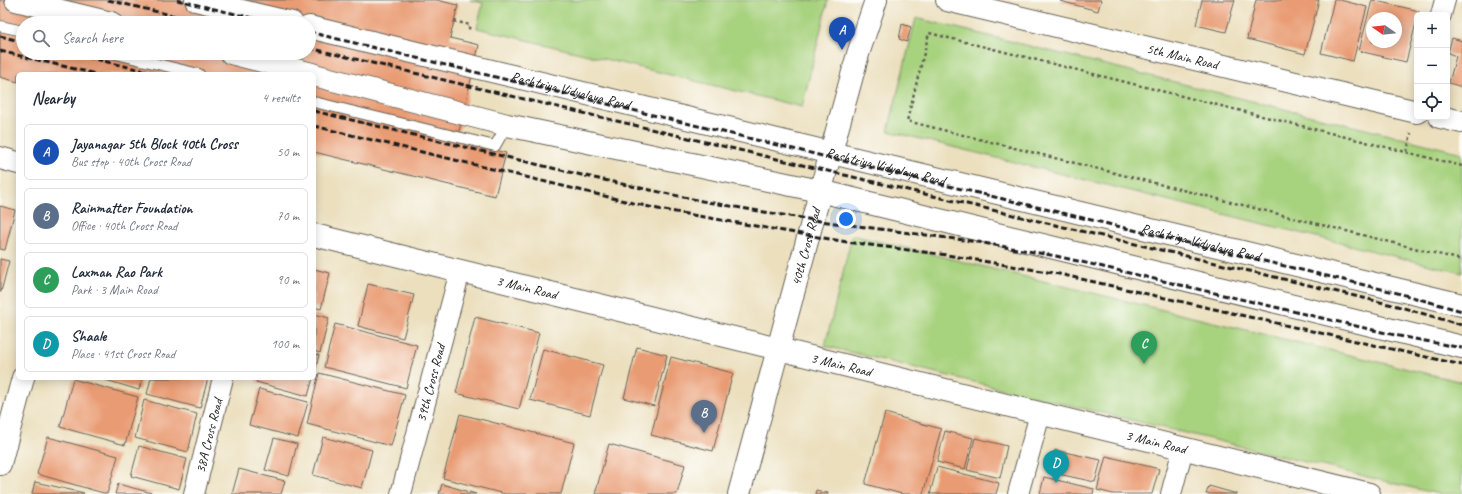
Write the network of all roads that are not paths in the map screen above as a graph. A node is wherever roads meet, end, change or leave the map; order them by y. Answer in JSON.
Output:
{"nodes":[{"id":1,"x":16,"y":0,"type":"edge"},
{"id":2,"x":196,"y":0,"type":"edge"},
{"id":3,"x":876,"y":0,"type":"edge"},
{"id":4,"x":947,"y":0,"type":"edge"},
{"id":5,"x":1445,"y":0,"type":"edge"},
{"id":6,"x":1442,"y":12,"type":"edge"},
{"id":7,"x":82,"y":16,"type":"edge"},
{"id":8,"x":263,"y":16,"type":"edge"},
{"id":9,"x":0,"y":26,"type":"edge"},
{"id":10,"x":16,"y":29,"type":"edge"},
{"id":11,"x":316,"y":29,"type":"edge"},
{"id":12,"x":141,"y":60,"type":"edge"},
{"id":13,"x":258,"y":60,"type":"edge"},
{"id":14,"x":191,"y":72,"type":"edge"},
{"id":15,"x":305,"y":72,"type":"edge"},
{"id":16,"x":316,"y":75,"type":"edge"},
{"id":17,"x":316,"y":102,"type":"edge"},
{"id":18,"x":1414,"y":110,"type":"edge"},
{"id":19,"x":1450,"y":119,"type":"edge"},
{"id":20,"x":1462,"y":122,"type":"edge"},
{"id":21,"x":507,"y":125,"type":"junction"},
{"id":22,"x":830,"y":152,"type":"junction"},
{"id":23,"x":0,"y":158,"type":"edge"},
{"id":24,"x":16,"y":162,"type":"edge"},
{"id":25,"x":820,"y":191,"type":"junction"},
{"id":26,"x":316,"y":235,"type":"edge"},
{"id":27,"x":460,"y":271,"type":"junction"},
{"id":28,"x":1462,"y":305,"type":"edge"},
{"id":29,"x":1462,"y":347,"type":"edge"},
{"id":30,"x":778,"y":349,"type":"junction"},
{"id":31,"x":22,"y":380,"type":"edge"},
{"id":32,"x":223,"y":380,"type":"edge"},
{"id":33,"x":1040,"y":414,"type":"junction"},
{"id":34,"x":1183,"y":448,"type":"junction"},
{"id":35,"x":0,"y":464,"type":"edge"},
{"id":36,"x":1328,"y":489,"type":"edge"},
{"id":37,"x":194,"y":494,"type":"edge"},
{"id":38,"x":401,"y":494,"type":"edge"},
{"id":39,"x":739,"y":494,"type":"edge"},
{"id":40,"x":1018,"y":494,"type":"edge"},
{"id":41,"x":1171,"y":494,"type":"edge"},
{"id":42,"x":1369,"y":494,"type":"edge"}],
"edges":[{"from":1,"to":7,"type":"main road"},
{"from":2,"to":8,"type":"main road"},
{"from":3,"to":22,"type":"main road","name":"40th Cross Road"},
{"from":4,"to":18,"type":"main road","name":"5th Main Road"},
{"from":5,"to":6,"type":"street"},
{"from":9,"to":10,"type":"lane"},
{"from":11,"to":22,"type":"main road","name":"Rashtriya Vidyalaya Road"},
{"from":12,"to":14,"type":"lane"},
{"from":13,"to":15,"type":"main road"},
{"from":16,"to":21,"type":"main road"},
{"from":17,"to":21,"type":"lane"},
{"from":19,"to":20,"type":"main road"},
{"from":21,"to":25,"type":"main road"},
{"from":22,"to":25,"type":"main road","name":"40th Cross Road"},
{"from":22,"to":28,"type":"main road","name":"Rashtriya Vidyalaya Road"},
{"from":23,"to":24,"type":"main road"},
{"from":25,"to":29,"type":"main road"},
{"from":25,"to":30,"type":"main road","name":"40th Cross Road"},
{"from":26,"to":27,"type":"main road","name":"3 Main Road"},
{"from":27,"to":30,"type":"main road","name":"3 Main Road"},
{"from":27,"to":38,"type":"street","name":"39th Cross Road"},
{"from":30,"to":33,"type":"main road","name":"3 Main Road"},
{"from":30,"to":39,"type":"main road","name":"40th Cross Road"},
{"from":31,"to":35,"type":"main road"},
{"from":32,"to":37,"type":"street","name":"38A Cross Road"},
{"from":33,"to":34,"type":"main road","name":"3 Main Road"},
{"from":33,"to":40,"type":"street"},
{"from":34,"to":36,"type":"main road","name":"3 Main Road"},
{"from":34,"to":41,"type":"street"},
{"from":36,"to":42,"type":"main road","name":"3 Main Road"}]}
